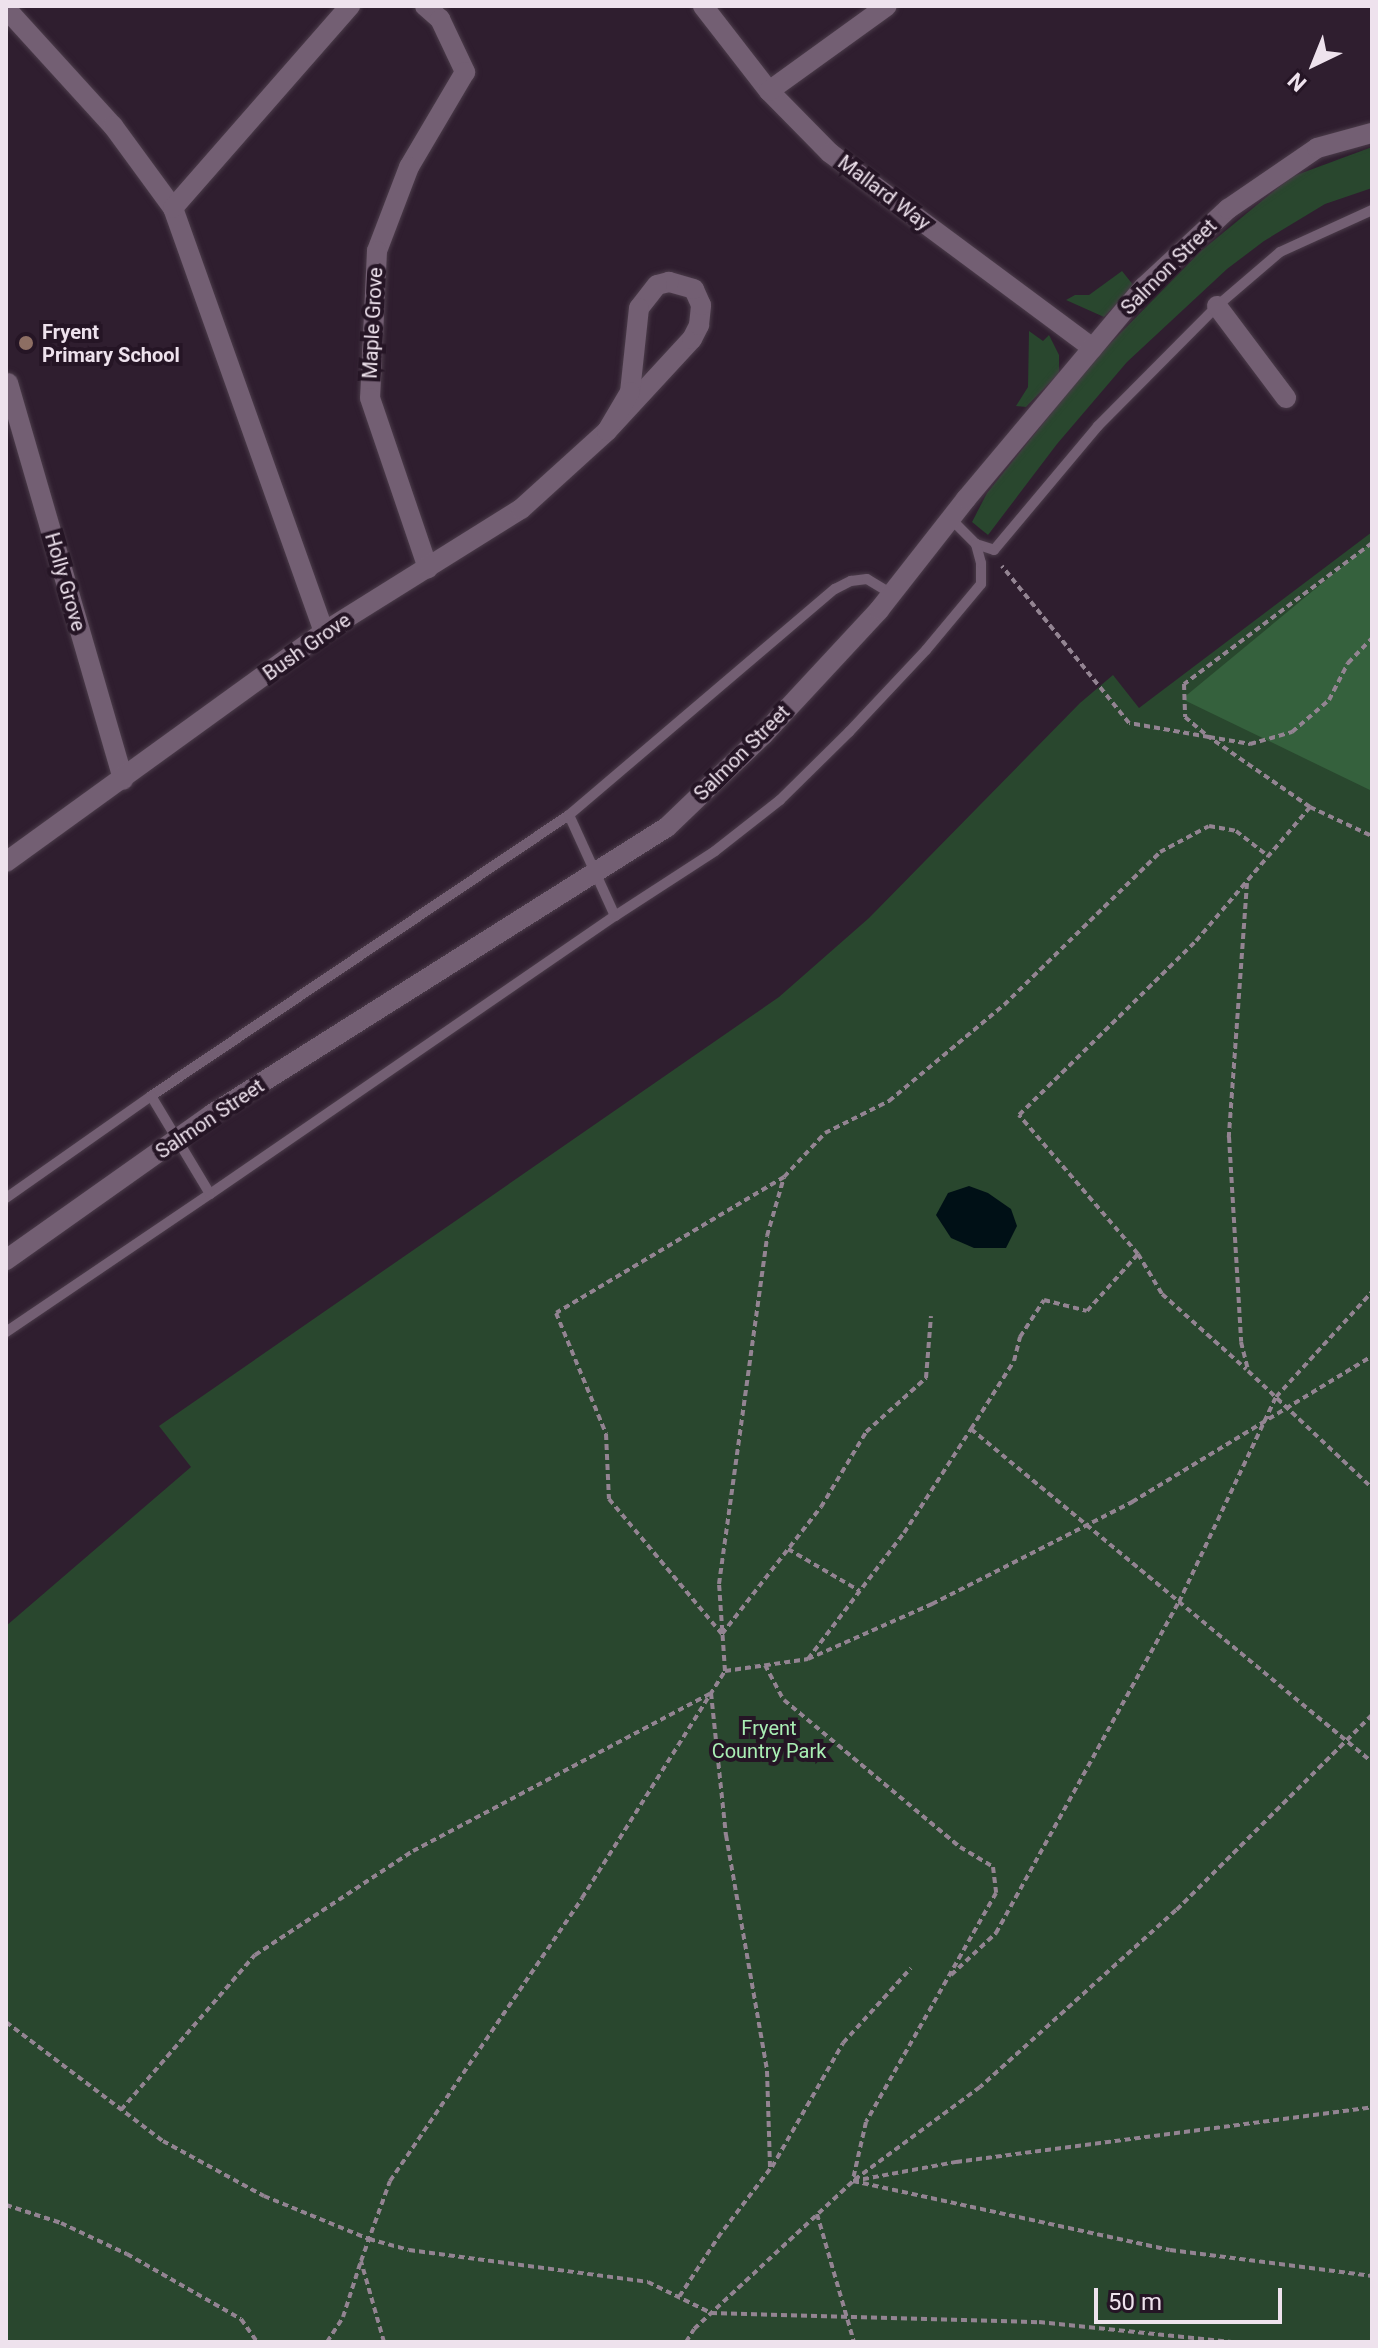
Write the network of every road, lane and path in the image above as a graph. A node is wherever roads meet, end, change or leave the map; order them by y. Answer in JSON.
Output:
{"nodes":[{"id":1,"x":350,"y":6,"type":"edge"},
{"id":2,"x":425,"y":6,"type":"edge"},
{"id":3,"x":703,"y":6,"type":"edge"},
{"id":4,"x":887,"y":6,"type":"edge"},
{"id":5,"x":11,"y":13,"type":"edge"},
{"id":6,"x":769,"y":91,"type":"junction"},
{"id":7,"x":1372,"y":133,"type":"edge"},
{"id":8,"x":173,"y":208,"type":"junction"},
{"id":9,"x":1372,"y":210,"type":"edge"},
{"id":10,"x":1217,"y":306,"type":"junction"},
{"id":11,"x":1093,"y":348,"type":"junction"},
{"id":12,"x":8,"y":383,"type":"edge"},
{"id":13,"x":1286,"y":398,"type":"dead end"},
{"id":14,"x":607,"y":431,"type":"junction"},
{"id":15,"x":950,"y":518,"type":"junction"},
{"id":16,"x":1372,"y":543,"type":"edge"},
{"id":17,"x":976,"y":544,"type":"junction"},
{"id":18,"x":994,"y":550,"type":"junction"},
{"id":19,"x":428,"y":568,"type":"junction"},
{"id":20,"x":892,"y":594,"type":"junction"},
{"id":21,"x":324,"y":632,"type":"junction"},
{"id":22,"x":1372,"y":638,"type":"edge"},
{"id":23,"x":1209,"y":737,"type":"junction"},
{"id":24,"x":123,"y":780,"type":"junction"},
{"id":25,"x":1310,"y":807,"type":"junction"},
{"id":26,"x":569,"y":815,"type":"junction"},
{"id":27,"x":1372,"y":836,"type":"edge"},
{"id":28,"x":1268,"y":856,"type":"junction"},
{"id":29,"x":6,"y":862,"type":"edge"},
{"id":30,"x":595,"y":872,"type":"junction"},
{"id":31,"x":1247,"y":881,"type":"junction"},
{"id":32,"x":615,"y":916,"type":"junction"},
{"id":33,"x":151,"y":1096,"type":"junction"},
{"id":34,"x":178,"y":1140,"type":"junction"},
{"id":35,"x":784,"y":1177,"type":"junction"},
{"id":36,"x":210,"y":1194,"type":"junction"},
{"id":37,"x":6,"y":1198,"type":"edge"},
{"id":38,"x":1138,"y":1254,"type":"junction"},
{"id":39,"x":6,"y":1260,"type":"edge"},
{"id":40,"x":1372,"y":1292,"type":"edge"},
{"id":41,"x":931,"y":1316,"type":"dead end"},
{"id":42,"x":6,"y":1332,"type":"edge"},
{"id":43,"x":1372,"y":1356,"type":"edge"},
{"id":44,"x":1248,"y":1371,"type":"junction"},
{"id":45,"x":1276,"y":1397,"type":"junction"},
{"id":46,"x":1287,"y":1407,"type":"junction"},
{"id":47,"x":1262,"y":1422,"type":"junction"},
{"id":48,"x":971,"y":1429,"type":"junction"},
{"id":49,"x":1372,"y":1488,"type":"edge"},
{"id":50,"x":1087,"y":1525,"type":"junction"},
{"id":51,"x":788,"y":1549,"type":"junction"},
{"id":52,"x":860,"y":1591,"type":"junction"},
{"id":53,"x":1179,"y":1602,"type":"junction"},
{"id":54,"x":722,"y":1634,"type":"junction"},
{"id":55,"x":808,"y":1659,"type":"junction"},
{"id":56,"x":765,"y":1665,"type":"junction"},
{"id":57,"x":725,"y":1671,"type":"junction"},
{"id":58,"x":711,"y":1693,"type":"junction"},
{"id":59,"x":1372,"y":1715,"type":"edge"},
{"id":60,"x":1346,"y":1741,"type":"junction"},
{"id":61,"x":1372,"y":1762,"type":"edge"},
{"id":62,"x":911,"y":1968,"type":"dead end"},
{"id":63,"x":951,"y":1975,"type":"junction"},
{"id":64,"x":6,"y":2022,"type":"edge"},
{"id":65,"x":1372,"y":2107,"type":"edge"},
{"id":66,"x":121,"y":2110,"type":"junction"},
{"id":67,"x":770,"y":2169,"type":"junction"},
{"id":68,"x":853,"y":2181,"type":"junction"},
{"id":69,"x":6,"y":2205,"type":"edge"},
{"id":70,"x":817,"y":2214,"type":"junction"},
{"id":71,"x":369,"y":2239,"type":"junction"},
{"id":72,"x":361,"y":2261,"type":"junction"},
{"id":73,"x":1372,"y":2276,"type":"edge"},
{"id":74,"x":679,"y":2297,"type":"junction"},
{"id":75,"x":711,"y":2313,"type":"junction"},
{"id":76,"x":848,"y":2316,"type":"junction"},
{"id":77,"x":257,"y":2342,"type":"edge"},
{"id":78,"x":327,"y":2342,"type":"edge"},
{"id":79,"x":384,"y":2342,"type":"edge"},
{"id":80,"x":686,"y":2342,"type":"edge"},
{"id":81,"x":854,"y":2342,"type":"edge"},
{"id":82,"x":1234,"y":2342,"type":"edge"}],
"edges":[{"from":1,"to":8,"type":"street"},
{"from":2,"to":19,"type":"street","name":"Maple Grove"},
{"from":3,"to":6,"type":"street","name":"Mallard Way"},
{"from":4,"to":6,"type":"street"},
{"from":5,"to":8,"type":"street"},
{"from":6,"to":11,"type":"street","name":"Mallard Way"},
{"from":7,"to":11,"type":"street","name":"Salmon Street"},
{"from":8,"to":21,"type":"street"},
{"from":9,"to":10,"type":"lane"},
{"from":10,"to":13,"type":"street"},
{"from":10,"to":18,"type":"lane"},
{"from":11,"to":15,"type":"street","name":"Salmon Street"},
{"from":12,"to":24,"type":"street","name":"Holly Grove"},
{"from":14,"to":14,"type":"street","name":"Bush Grove"},
{"from":14,"to":19,"type":"street","name":"Bush Grove"},
{"from":15,"to":17,"type":"lane"},
{"from":15,"to":20,"type":"street","name":"Salmon Street"},
{"from":16,"to":23,"type":"path"},
{"from":17,"to":18,"type":"lane"},
{"from":17,"to":32,"type":"lane"},
{"from":18,"to":23,"type":"path"},
{"from":19,"to":21,"type":"street","name":"Bush Grove"},
{"from":20,"to":26,"type":"lane"},
{"from":20,"to":30,"type":"street","name":"Salmon Street"},
{"from":21,"to":24,"type":"street","name":"Bush Grove"},
{"from":22,"to":23,"type":"path"},
{"from":23,"to":25,"type":"path"},
{"from":24,"to":29,"type":"street","name":"Bush Grove"},
{"from":25,"to":27,"type":"path"},
{"from":25,"to":28,"type":"path"},
{"from":26,"to":30,"type":"lane"},
{"from":26,"to":33,"type":"lane"},
{"from":28,"to":31,"type":"path"},
{"from":28,"to":35,"type":"path"},
{"from":30,"to":32,"type":"lane"},
{"from":30,"to":34,"type":"street","name":"Salmon Street"},
{"from":31,"to":38,"type":"path"},
{"from":31,"to":44,"type":"path"},
{"from":32,"to":36,"type":"lane"},
{"from":33,"to":34,"type":"lane"},
{"from":33,"to":37,"type":"lane"},
{"from":34,"to":36,"type":"lane"},
{"from":34,"to":39,"type":"street","name":"Salmon Street"},
{"from":35,"to":54,"type":"path"},
{"from":35,"to":54,"type":"path"},
{"from":36,"to":42,"type":"lane"},
{"from":38,"to":44,"type":"path"},
{"from":38,"to":48,"type":"path"},
{"from":40,"to":45,"type":"path"},
{"from":41,"to":51,"type":"path"},
{"from":43,"to":46,"type":"path"},
{"from":44,"to":45,"type":"path"},
{"from":45,"to":46,"type":"path"},
{"from":45,"to":47,"type":"path"},
{"from":46,"to":47,"type":"path"},
{"from":46,"to":49,"type":"path"},
{"from":47,"to":50,"type":"path"},
{"from":47,"to":53,"type":"path"},
{"from":48,"to":50,"type":"path"},
{"from":48,"to":52,"type":"path"},
{"from":50,"to":53,"type":"path"},
{"from":50,"to":55,"type":"path"},
{"from":51,"to":52,"type":"path"},
{"from":51,"to":54,"type":"path"},
{"from":52,"to":55,"type":"path"},
{"from":53,"to":60,"type":"path"},
{"from":53,"to":63,"type":"path"},
{"from":54,"to":57,"type":"path"},
{"from":55,"to":56,"type":"path"},
{"from":56,"to":57,"type":"path"},
{"from":56,"to":63,"type":"path"},
{"from":57,"to":58,"type":"path"},
{"from":58,"to":66,"type":"path"},
{"from":58,"to":67,"type":"path"},
{"from":58,"to":71,"type":"path"},
{"from":59,"to":60,"type":"path"},
{"from":60,"to":61,"type":"path"},
{"from":60,"to":68,"type":"path"},
{"from":62,"to":67,"type":"path"},
{"from":63,"to":68,"type":"path"},
{"from":64,"to":66,"type":"path"},
{"from":65,"to":68,"type":"path"},
{"from":66,"to":71,"type":"path"},
{"from":67,"to":74,"type":"path"},
{"from":68,"to":70,"type":"path"},
{"from":68,"to":73,"type":"path"},
{"from":69,"to":77,"type":"path"},
{"from":70,"to":75,"type":"path"},
{"from":70,"to":76,"type":"path"},
{"from":71,"to":72,"type":"path"},
{"from":71,"to":74,"type":"path"},
{"from":72,"to":78,"type":"path"},
{"from":72,"to":79,"type":"path"},
{"from":74,"to":75,"type":"path"},
{"from":75,"to":76,"type":"path"},
{"from":75,"to":80,"type":"path"},
{"from":76,"to":81,"type":"path"},
{"from":76,"to":82,"type":"path"}]}
